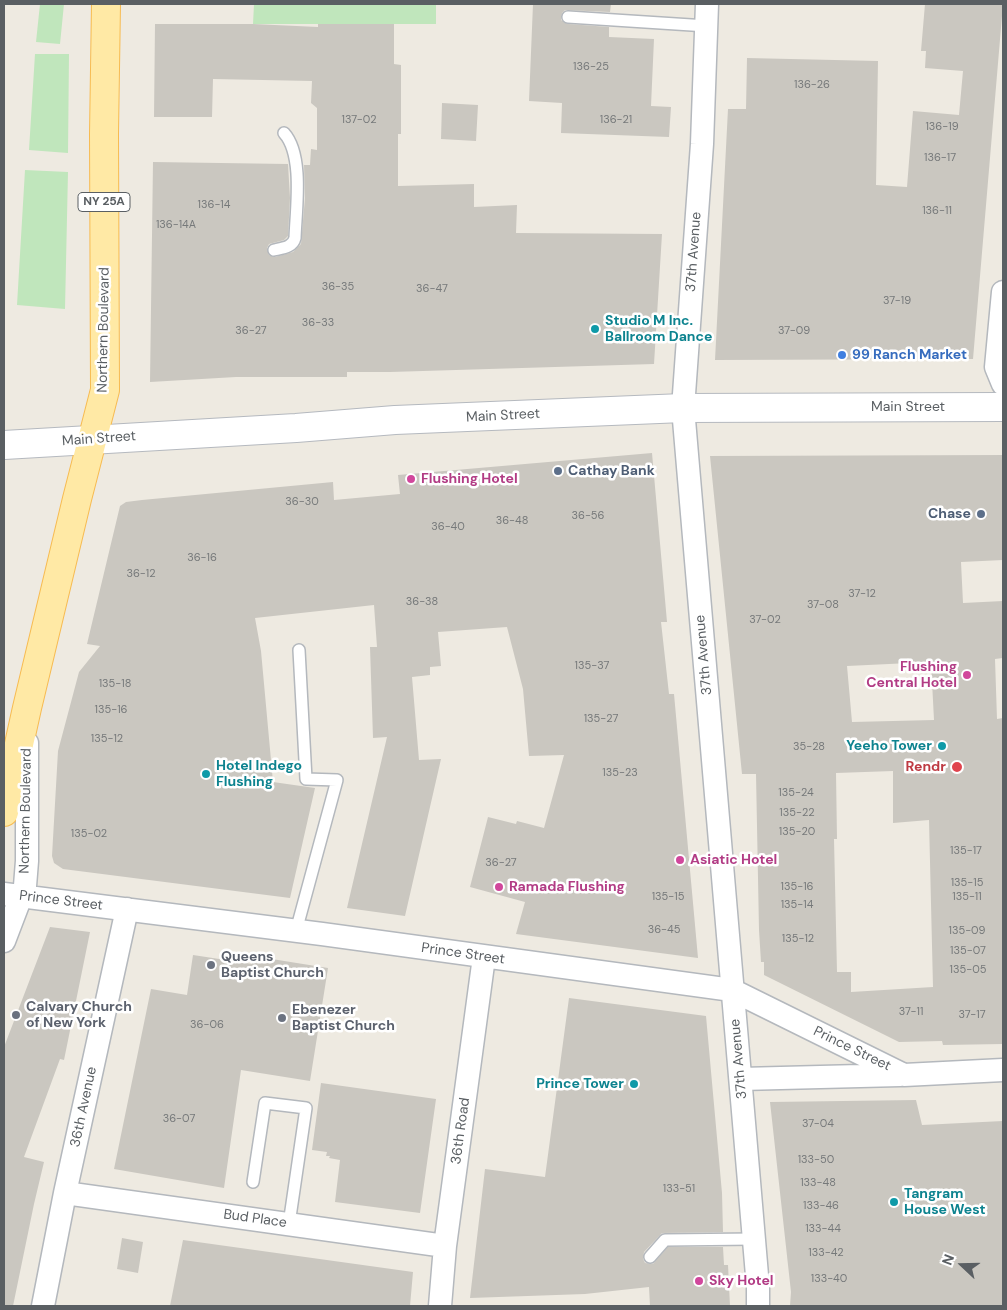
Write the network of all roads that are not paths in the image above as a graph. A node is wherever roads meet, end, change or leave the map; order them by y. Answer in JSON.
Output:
{"nodes":[{"id":1,"x":707,"y":4,"type":"edge"},
{"id":2,"x":100,"y":7,"type":"edge"},
{"id":3,"x":568,"y":17,"type":"dead end"},
{"id":4,"x":707,"y":26,"type":"junction"},
{"id":5,"x":284,"y":133,"type":"dead end"},
{"id":6,"x":274,"y":250,"type":"dead end"},
{"id":7,"x":1003,"y":292,"type":"edge"},
{"id":8,"x":1003,"y":384,"type":"edge"},
{"id":9,"x":1003,"y":407,"type":"edge"},
{"id":10,"x":683,"y":408,"type":"junction"},
{"id":11,"x":91,"y":440,"type":"junction"},
{"id":12,"x":4,"y":445,"type":"edge"},
{"id":13,"x":299,"y":650,"type":"dead end"},
{"id":14,"x":27,"y":708,"type":"junction"},
{"id":15,"x":4,"y":812,"type":"edge"},
{"id":16,"x":12,"y":895,"type":"edge"},
{"id":17,"x":127,"y":909,"type":"junction"},
{"id":18,"x":296,"y":931,"type":"junction"},
{"id":19,"x":4,"y":941,"type":"edge"},
{"id":20,"x":484,"y":956,"type":"junction"},
{"id":21,"x":732,"y":990,"type":"junction"},
{"id":22,"x":1003,"y":1070,"type":"edge"},
{"id":23,"x":904,"y":1075,"type":"junction"},
{"id":24,"x":741,"y":1079,"type":"junction"},
{"id":25,"x":253,"y":1182,"type":"dead end"},
{"id":26,"x":65,"y":1193,"type":"junction"},
{"id":27,"x":289,"y":1224,"type":"junction"},
{"id":28,"x":754,"y":1239,"type":"junction"},
{"id":29,"x":445,"y":1246,"type":"junction"},
{"id":30,"x":650,"y":1257,"type":"dead end"},
{"id":31,"x":43,"y":1306,"type":"edge"},
{"id":32,"x":440,"y":1306,"type":"edge"},
{"id":33,"x":758,"y":1306,"type":"edge"}],
"edges":[{"from":1,"to":4,"type":"street","name":"37th Avenue"},
{"from":2,"to":11,"type":"main road","name":"Northern Boulevard","number":"NY 25A"},
{"from":3,"to":4,"type":"lane"},
{"from":4,"to":10,"type":"street","name":"37th Avenue"},
{"from":5,"to":6,"type":"lane"},
{"from":7,"to":8,"type":"street"},
{"from":9,"to":10,"type":"main road","name":"Main Street"},
{"from":10,"to":11,"type":"main road","name":"Main Street"},
{"from":10,"to":21,"type":"street","name":"37th Avenue"},
{"from":11,"to":12,"type":"main road","name":"Main Street"},
{"from":11,"to":14,"type":"main road","name":"Northern Boulevard","number":"NY 25A"},
{"from":13,"to":18,"type":"lane"},
{"from":14,"to":15,"type":"main road","name":"Northern Boulevard","number":"NY 25A"},
{"from":14,"to":16,"type":"street","name":"Northern Boulevard"},
{"from":16,"to":17,"type":"street","name":"Prince Street"},
{"from":16,"to":19,"type":"street","name":"Northern Boulevard"},
{"from":17,"to":18,"type":"street","name":"Prince Street"},
{"from":17,"to":26,"type":"street","name":"36th Avenue"},
{"from":18,"to":20,"type":"street","name":"Prince Street"},
{"from":20,"to":21,"type":"street","name":"Prince Street"},
{"from":20,"to":29,"type":"street","name":"36th Road"},
{"from":21,"to":23,"type":"street","name":"Prince Street"},
{"from":21,"to":24,"type":"street","name":"37th Avenue"},
{"from":22,"to":23,"type":"street","name":"Prince Street"},
{"from":23,"to":24,"type":"street","name":"Prince Street"},
{"from":24,"to":28,"type":"street","name":"37th Avenue"},
{"from":25,"to":27,"type":"lane"},
{"from":26,"to":27,"type":"street","name":"Bud Place"},
{"from":26,"to":31,"type":"street","name":"36th Avenue"},
{"from":27,"to":29,"type":"street","name":"Bud Place"},
{"from":28,"to":30,"type":"lane"},
{"from":28,"to":33,"type":"street","name":"37th Avenue"},
{"from":29,"to":32,"type":"street","name":"36th Road"}]}
